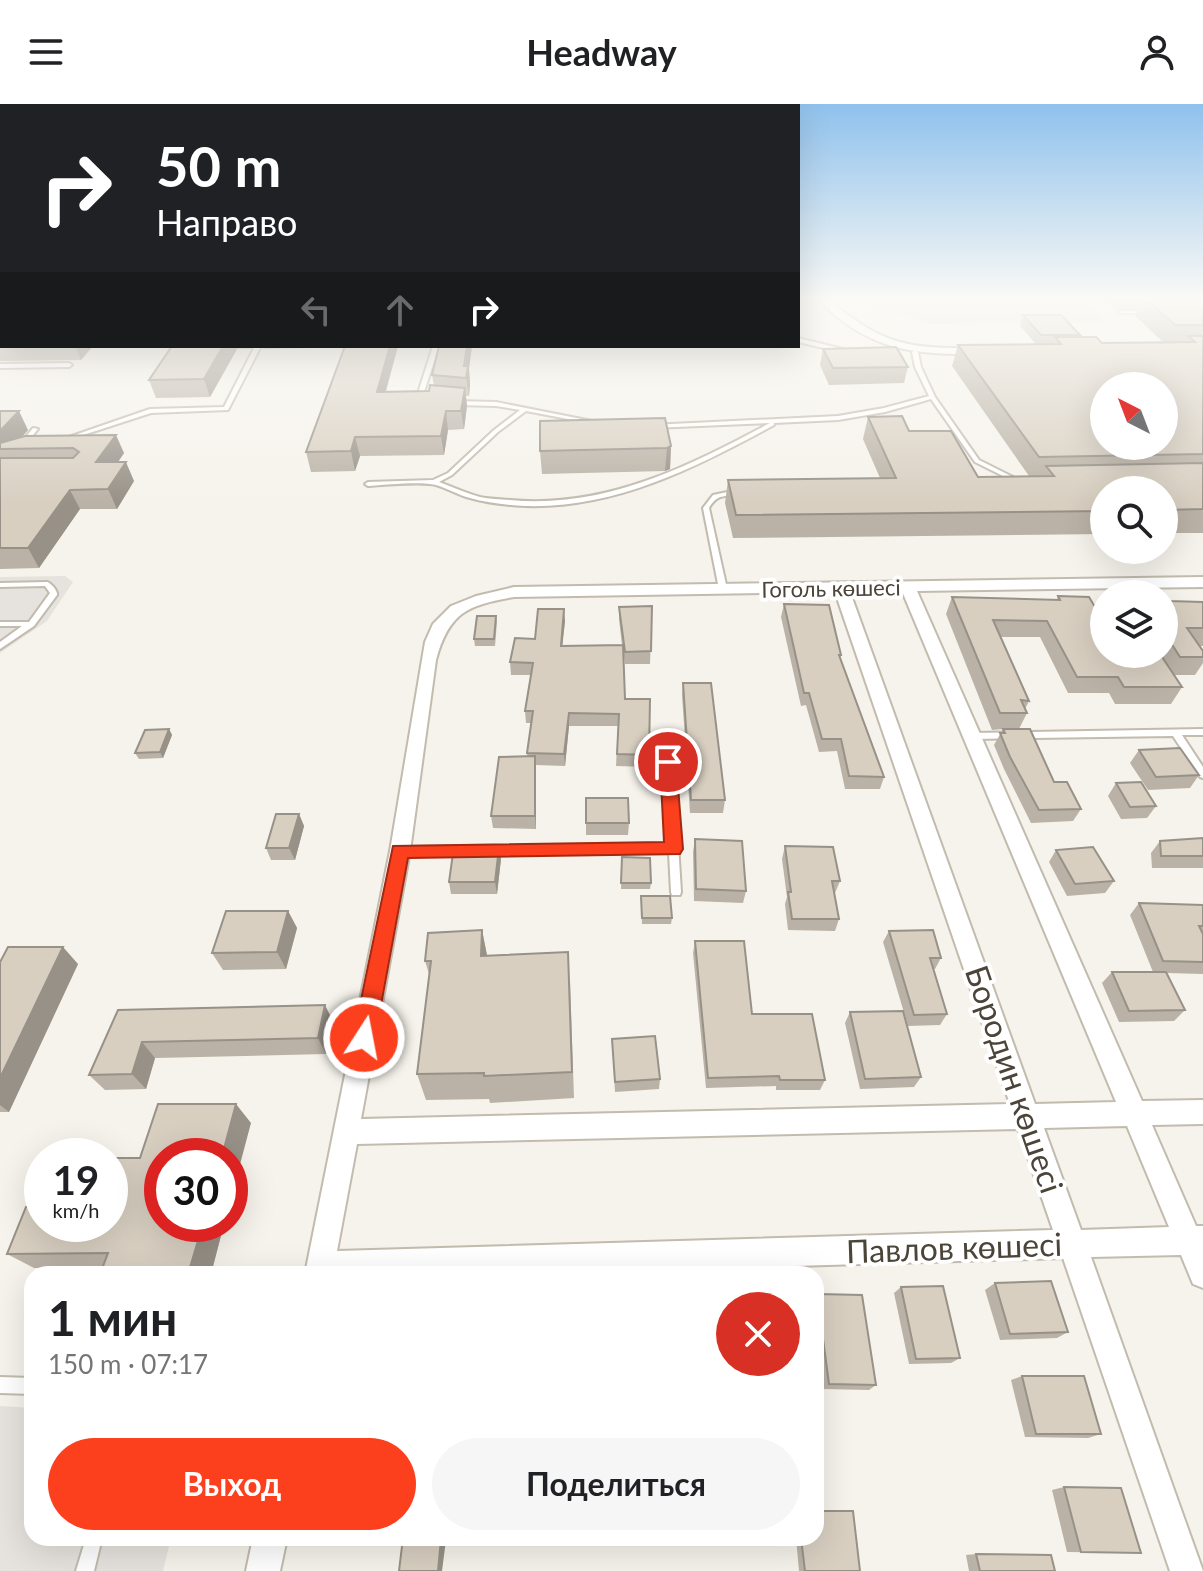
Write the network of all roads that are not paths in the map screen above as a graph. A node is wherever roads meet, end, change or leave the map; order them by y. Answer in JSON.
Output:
{"nodes":[{"id":1,"x":248,"y":366,"type":"edge"},
{"id":2,"x":429,"y":366,"type":"edge"},
{"id":3,"x":918,"y":366,"type":"edge"},
{"id":4,"x":932,"y":397,"type":"junction"},
{"id":5,"x":524,"y":410,"type":"junction"},
{"id":6,"x":776,"y":422,"type":"junction"},
{"id":7,"x":603,"y":423,"type":"edge"},
{"id":8,"x":643,"y":426,"type":"edge"},
{"id":9,"x":35,"y":429,"type":"dead end"},
{"id":10,"x":66,"y":439,"type":"edge"},
{"id":11,"x":18,"y":449,"type":"edge"},
{"id":12,"x":1017,"y":481,"type":"edge"},
{"id":13,"x":434,"y":482,"type":"junction"},
{"id":14,"x":368,"y":484,"type":"dead end"},
{"id":15,"x":748,"y":493,"type":"edge"},
{"id":16,"x":1203,"y":582,"type":"edge"},
{"id":17,"x":0,"y":585,"type":"edge"},
{"id":18,"x":908,"y":587,"type":"junction"},
{"id":19,"x":841,"y":588,"type":"junction"},
{"id":20,"x":723,"y":589,"type":"junction"},
{"id":21,"x":0,"y":624,"type":"edge"},
{"id":22,"x":31,"y":624,"type":"junction"},
{"id":23,"x":0,"y":646,"type":"edge"},
{"id":24,"x":1203,"y":732,"type":"edge"},
{"id":25,"x":1176,"y":733,"type":"junction"},
{"id":26,"x":972,"y":736,"type":"junction"},
{"id":27,"x":668,"y":762,"type":"dead end"},
{"id":28,"x":1203,"y":775,"type":"edge"},
{"id":29,"x":674,"y":849,"type":"junction"},
{"id":30,"x":400,"y":851,"type":"junction"},
{"id":31,"x":676,"y":892,"type":"dead end"},
{"id":32,"x":1203,"y":1112,"type":"edge"},
{"id":33,"x":1134,"y":1113,"type":"junction"},
{"id":34,"x":1028,"y":1116,"type":"junction"},
{"id":35,"x":346,"y":1132,"type":"junction"},
{"id":36,"x":1196,"y":1240,"type":"edge"},
{"id":37,"x":1072,"y":1243,"type":"junction"},
{"id":38,"x":321,"y":1266,"type":"edge"},
{"id":39,"x":431,"y":1266,"type":"edge"},
{"id":40,"x":1203,"y":1274,"type":"edge"},
{"id":41,"x":0,"y":1385,"type":"edge"},
{"id":42,"x":24,"y":1386,"type":"edge"},
{"id":43,"x":92,"y":1546,"type":"edge"},
{"id":44,"x":268,"y":1546,"type":"edge"},
{"id":45,"x":85,"y":1571,"type":"edge"},
{"id":46,"x":263,"y":1571,"type":"edge"},
{"id":47,"x":1187,"y":1571,"type":"edge"}],
"edges":[{"from":1,"to":10,"type":"lane"},
{"from":2,"to":5,"type":"lane"},
{"from":3,"to":4,"type":"lane"},
{"from":4,"to":6,"type":"lane"},
{"from":4,"to":12,"type":"lane"},
{"from":5,"to":7,"type":"lane"},
{"from":5,"to":13,"type":"lane"},
{"from":6,"to":8,"type":"lane"},
{"from":6,"to":13,"type":"lane"},
{"from":9,"to":11,"type":"lane"},
{"from":13,"to":14,"type":"lane"},
{"from":15,"to":20,"type":"lane"},
{"from":16,"to":18,"type":"street","name":"Гоголь көшесі"},
{"from":17,"to":22,"type":"lane"},
{"from":18,"to":19,"type":"street","name":"Гоголь көшесі"},
{"from":18,"to":26,"type":"street"},
{"from":19,"to":20,"type":"street","name":"Гоголь көшесі"},
{"from":19,"to":34,"type":"street","name":"Бородин көшесі"},
{"from":20,"to":30,"type":"street","name":"Гоголь көшесі"},
{"from":21,"to":22,"type":"lane"},
{"from":22,"to":23,"type":"lane"},
{"from":24,"to":25,"type":"lane"},
{"from":25,"to":26,"type":"lane"},
{"from":25,"to":28,"type":"lane"},
{"from":26,"to":33,"type":"street"},
{"from":27,"to":29,"type":"lane"},
{"from":29,"to":30,"type":"lane"},
{"from":29,"to":31,"type":"lane"},
{"from":30,"to":35,"type":"street"},
{"from":32,"to":33,"type":"street"},
{"from":33,"to":34,"type":"street"},
{"from":33,"to":36,"type":"street"},
{"from":34,"to":35,"type":"street"},
{"from":34,"to":37,"type":"street","name":"Бородин көшесі"},
{"from":35,"to":38,"type":"street"},
{"from":36,"to":37,"type":"street","name":"Павлов көшесі"},
{"from":36,"to":40,"type":"street"},
{"from":37,"to":39,"type":"street","name":"Павлов көшесі"},
{"from":37,"to":47,"type":"street","name":"Бородин көшесі"},
{"from":41,"to":42,"type":"lane"},
{"from":43,"to":45,"type":"lane"},
{"from":44,"to":46,"type":"street"}]}
